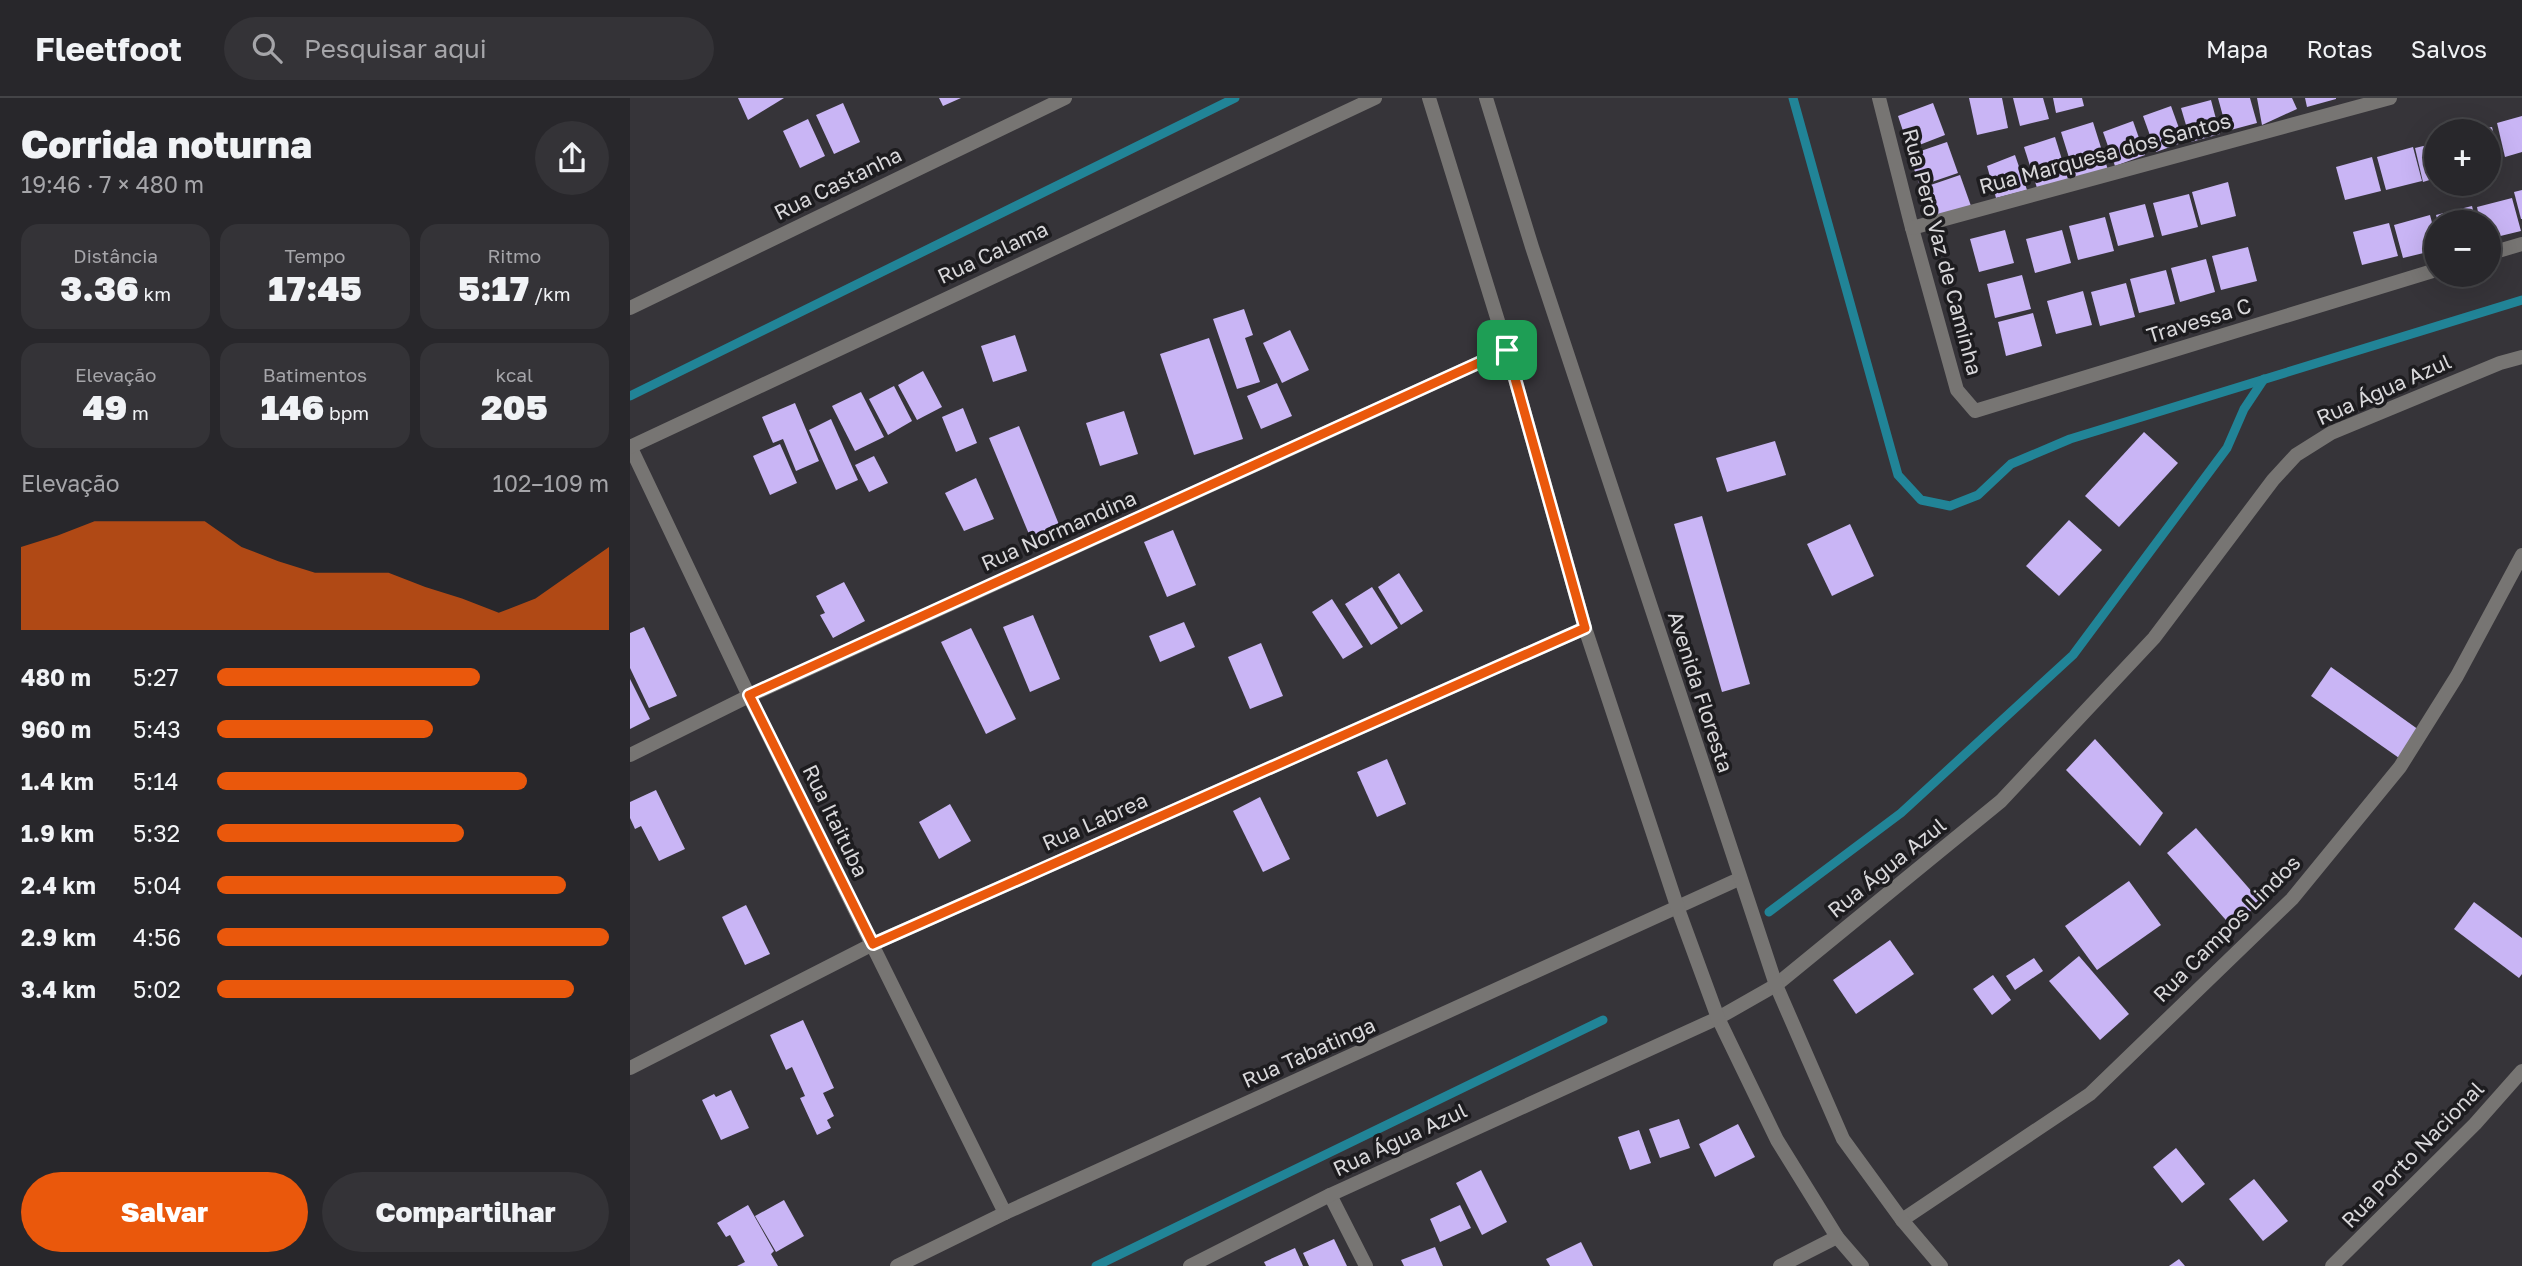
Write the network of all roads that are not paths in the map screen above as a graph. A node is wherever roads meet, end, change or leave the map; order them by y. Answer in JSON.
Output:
{"nodes":[{"id":1,"x":1065,"y":98,"type":"edge"},
{"id":2,"x":1375,"y":98,"type":"edge"},
{"id":3,"x":1429,"y":98,"type":"edge"},
{"id":4,"x":1486,"y":98,"type":"edge"},
{"id":5,"x":1879,"y":98,"type":"edge"},
{"id":6,"x":2390,"y":98,"type":"edge"},
{"id":7,"x":1912,"y":228,"type":"junction"},
{"id":8,"x":2522,"y":244,"type":"edge"},
{"id":9,"x":2501,"y":250,"type":"edge"},
{"id":10,"x":2424,"y":275,"type":"edge"},
{"id":11,"x":630,"y":308,"type":"edge"},
{"id":12,"x":1507,"y":350,"type":"junction"},
{"id":13,"x":2522,"y":358,"type":"edge"},
{"id":14,"x":2500,"y":363,"type":"junction"},
{"id":15,"x":2522,"y":364,"type":"edge"},
{"id":16,"x":1975,"y":411,"type":"joint"},
{"id":17,"x":630,"y":446,"type":"edge"},
{"id":18,"x":2521,"y":556,"type":"edge"},
{"id":19,"x":1585,"y":628,"type":"junction"},
{"id":20,"x":749,"y":695,"type":"junction"},
{"id":21,"x":630,"y":755,"type":"edge"},
{"id":22,"x":1739,"y":879,"type":"junction"},
{"id":23,"x":1678,"y":909,"type":"junction"},
{"id":24,"x":873,"y":944,"type":"junction"},
{"id":25,"x":1776,"y":985,"type":"junction"},
{"id":26,"x":1718,"y":1018,"type":"junction"},
{"id":27,"x":630,"y":1068,"type":"edge"},
{"id":28,"x":2522,"y":1071,"type":"edge"},
{"id":29,"x":1330,"y":1195,"type":"junction"},
{"id":30,"x":1005,"y":1213,"type":"junction"},
{"id":31,"x":1902,"y":1220,"type":"junction"},
{"id":32,"x":1837,"y":1237,"type":"junction"},
{"id":33,"x":897,"y":1266,"type":"edge"},
{"id":34,"x":1190,"y":1266,"type":"edge"},
{"id":35,"x":1366,"y":1266,"type":"edge"},
{"id":36,"x":1780,"y":1266,"type":"edge"},
{"id":37,"x":1863,"y":1266,"type":"edge"},
{"id":38,"x":1941,"y":1266,"type":"edge"},
{"id":39,"x":2332,"y":1266,"type":"edge"}],
"edges":[{"from":1,"to":11,"type":"street","name":"Rua Castanha"},
{"from":2,"to":17,"type":"street","name":"Rua Calama"},
{"from":3,"to":12,"type":"street"},
{"from":4,"to":22,"type":"street","name":"Avenida Floresta"},
{"from":5,"to":7,"type":"street","name":"Rua Pero Vaz de Caminha"},
{"from":6,"to":7,"type":"street","name":"Rua Marquesa dos Santos"},
{"from":7,"to":16,"type":"street","name":"Rua Pero Vaz de Caminha"},
{"from":8,"to":9,"type":"street"},
{"from":10,"to":16,"type":"street","name":"Travessa C"},
{"from":12,"to":19,"type":"street"},
{"from":12,"to":20,"type":"street","name":"Rua Normandina"},
{"from":13,"to":14,"type":"street","name":"Rua Água Azul"},
{"from":14,"to":15,"type":"street","name":"Rua Água Azul"},
{"from":14,"to":25,"type":"street","name":"Rua Água Azul"},
{"from":17,"to":20,"type":"street","name":"Rua Itaituba"},
{"from":18,"to":31,"type":"street","name":"Rua Campos Lindos"},
{"from":19,"to":23,"type":"street"},
{"from":19,"to":24,"type":"street","name":"Rua Labrea"},
{"from":20,"to":21,"type":"street","name":"Rua Normandina"},
{"from":20,"to":24,"type":"street","name":"Rua Itaituba"},
{"from":22,"to":23,"type":"street","name":"Rua Tabatinga"},
{"from":22,"to":25,"type":"street","name":"Avenida Floresta"},
{"from":23,"to":26,"type":"street"},
{"from":23,"to":30,"type":"street","name":"Rua Tabatinga"},
{"from":24,"to":27,"type":"street","name":"Rua Labrea"},
{"from":24,"to":30,"type":"street","name":"Rua Itaituba"},
{"from":25,"to":26,"type":"street","name":"Rua Água Azul"},
{"from":25,"to":31,"type":"street","name":"Avenida Floresta"},
{"from":26,"to":29,"type":"street","name":"Rua Água Azul"},
{"from":26,"to":32,"type":"street"},
{"from":28,"to":39,"type":"street","name":"Rua Porto Nacional"},
{"from":29,"to":34,"type":"street","name":"Rua Água Azul"},
{"from":29,"to":35,"type":"street"},
{"from":30,"to":33,"type":"street","name":"Rua Tabatinga"},
{"from":31,"to":38,"type":"street","name":"Avenida Floresta"},
{"from":32,"to":36,"type":"street"},
{"from":32,"to":37,"type":"street"}]}
